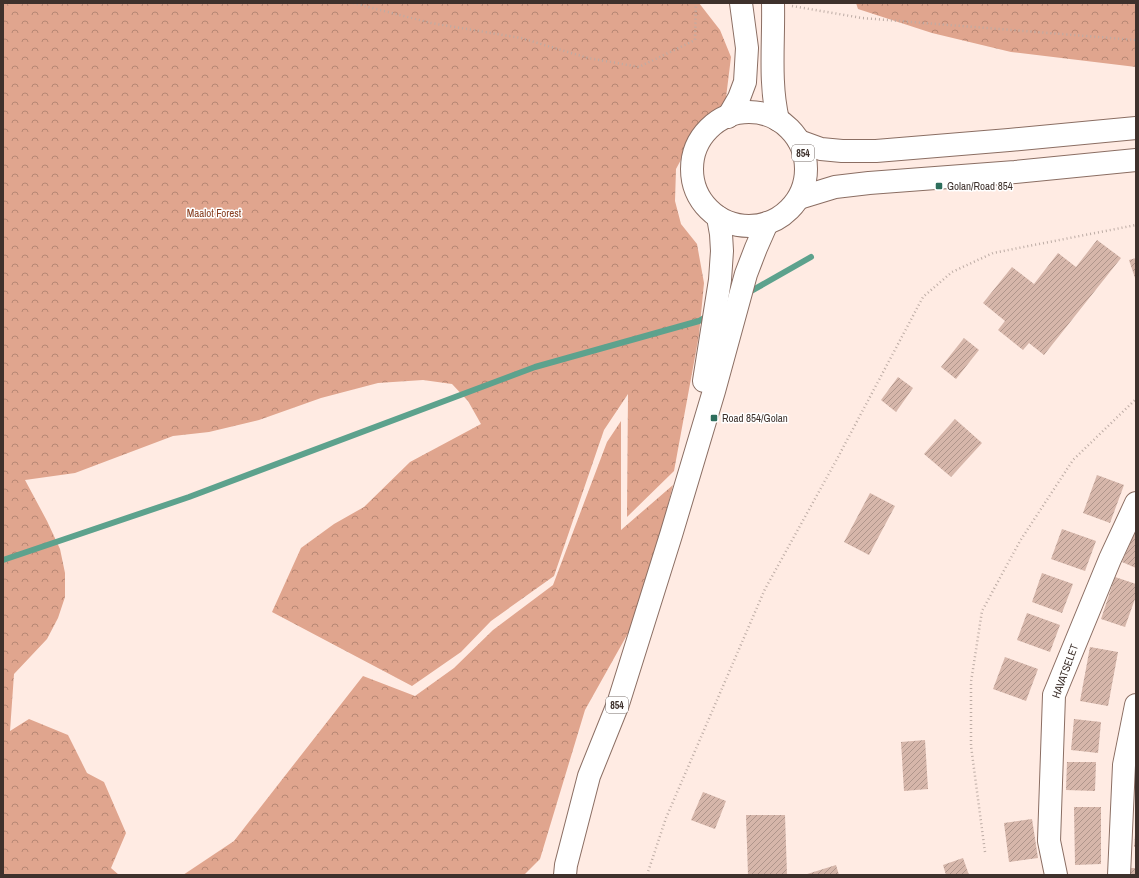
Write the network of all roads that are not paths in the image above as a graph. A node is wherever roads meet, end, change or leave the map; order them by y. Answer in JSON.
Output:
{"nodes":[{"id":1,"x":741,"y":3,"type":"edge"},
{"id":2,"x":779,"y":4,"type":"edge"},
{"id":3,"x":728,"y":117,"type":"junction"},
{"id":4,"x":778,"y":120,"type":"junction"},
{"id":5,"x":1136,"y":128,"type":"edge"},
{"id":6,"x":798,"y":141,"type":"junction"},
{"id":7,"x":1136,"y":160,"type":"edge"},
{"id":8,"x":799,"y":198,"type":"junction"},
{"id":9,"x":718,"y":217,"type":"junction"},
{"id":10,"x":767,"y":223,"type":"junction"},
{"id":11,"x":1136,"y":502,"type":"edge"},
{"id":12,"x":672,"y":535,"type":"junction"},
{"id":13,"x":1136,"y":705,"type":"edge"},
{"id":14,"x":565,"y":875,"type":"edge"},
{"id":15,"x":1056,"y":875,"type":"edge"},
{"id":16,"x":1119,"y":875,"type":"edge"}],
"edges":[{"from":1,"to":3,"type":"main road"},
{"from":2,"to":4,"type":"main road"},
{"from":3,"to":4,"type":"main road","number":"854"},
{"from":3,"to":9,"type":"main road","number":"854"},
{"from":4,"to":6,"type":"main road","number":"854"},
{"from":5,"to":6,"type":"main road"},
{"from":6,"to":8,"type":"main road","number":"854"},
{"from":7,"to":8,"type":"main road"},
{"from":8,"to":10,"type":"main road","number":"854"},
{"from":9,"to":10,"type":"main road","number":"854"},
{"from":9,"to":12,"type":"main road","number":"854"},
{"from":10,"to":12,"type":"main road","number":"854"},
{"from":11,"to":15,"type":"main road","name":"HAVATSELET"},
{"from":12,"to":14,"type":"main road","number":"854"},
{"from":13,"to":16,"type":"main road"}]}
